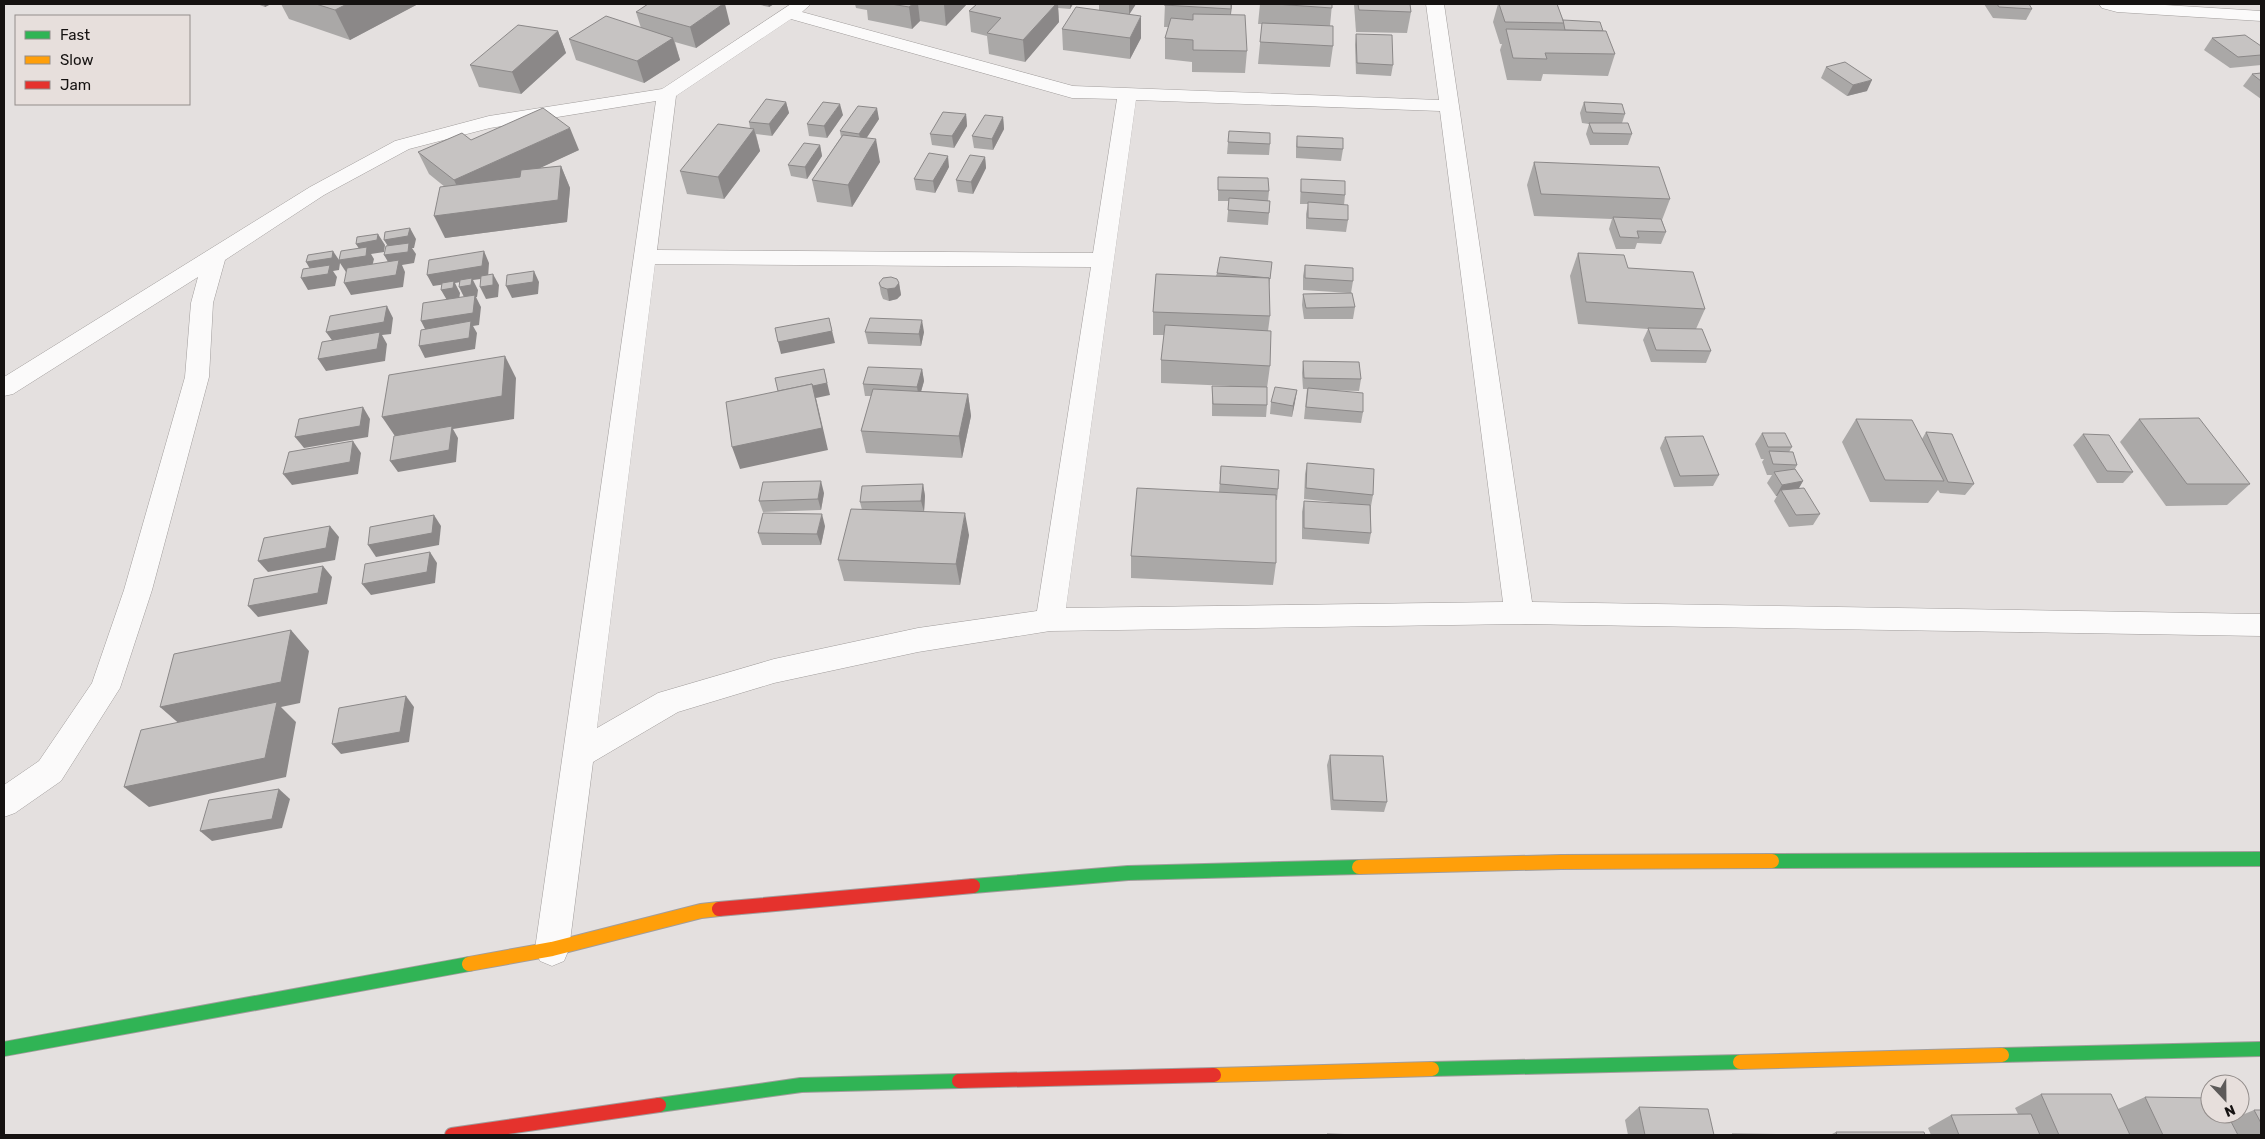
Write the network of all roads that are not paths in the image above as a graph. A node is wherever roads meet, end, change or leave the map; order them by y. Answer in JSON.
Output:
{"nodes":[{"id":1,"x":1435,"y":4,"type":"edge"},
{"id":2,"x":2108,"y":4,"type":"edge"},
{"id":3,"x":795,"y":8,"type":"edge"},
{"id":4,"x":2261,"y":16,"type":"edge"},
{"id":5,"x":667,"y":94,"type":"junction"},
{"id":6,"x":1127,"y":94,"type":"junction"},
{"id":7,"x":1449,"y":106,"type":"junction"},
{"id":8,"x":215,"y":257,"type":"junction"},
{"id":9,"x":645,"y":257,"type":"junction"},
{"id":10,"x":1102,"y":260,"type":"junction"},
{"id":11,"x":4,"y":388,"type":"edge"},
{"id":12,"x":1519,"y":613,"type":"junction"},
{"id":13,"x":1050,"y":620,"type":"junction"},
{"id":14,"x":2261,"y":625,"type":"edge"},
{"id":15,"x":579,"y":754,"type":"junction"},
{"id":16,"x":4,"y":804,"type":"edge"},
{"id":17,"x":2261,"y":859,"type":"edge"},
{"id":18,"x":552,"y":949,"type":"junction"},
{"id":19,"x":4,"y":1049,"type":"edge"},
{"id":20,"x":2261,"y":1049,"type":"edge"},
{"id":21,"x":452,"y":1135,"type":"edge"}],
"edges":[{"from":1,"to":7,"type":"street"},
{"from":2,"to":4,"type":"street"},
{"from":3,"to":5,"type":"street"},
{"from":3,"to":6,"type":"street"},
{"from":5,"to":8,"type":"street"},
{"from":5,"to":9,"type":"street"},
{"from":6,"to":7,"type":"street"},
{"from":6,"to":10,"type":"street"},
{"from":7,"to":12,"type":"street"},
{"from":8,"to":11,"type":"street"},
{"from":8,"to":16,"type":"street"},
{"from":9,"to":10,"type":"street"},
{"from":9,"to":15,"type":"street"},
{"from":10,"to":13,"type":"street"},
{"from":12,"to":13,"type":"street"},
{"from":12,"to":14,"type":"street"},
{"from":13,"to":15,"type":"street"},
{"from":15,"to":18,"type":"street"},
{"from":17,"to":18,"type":"street"},
{"from":18,"to":19,"type":"street"},
{"from":20,"to":21,"type":"street"}]}
